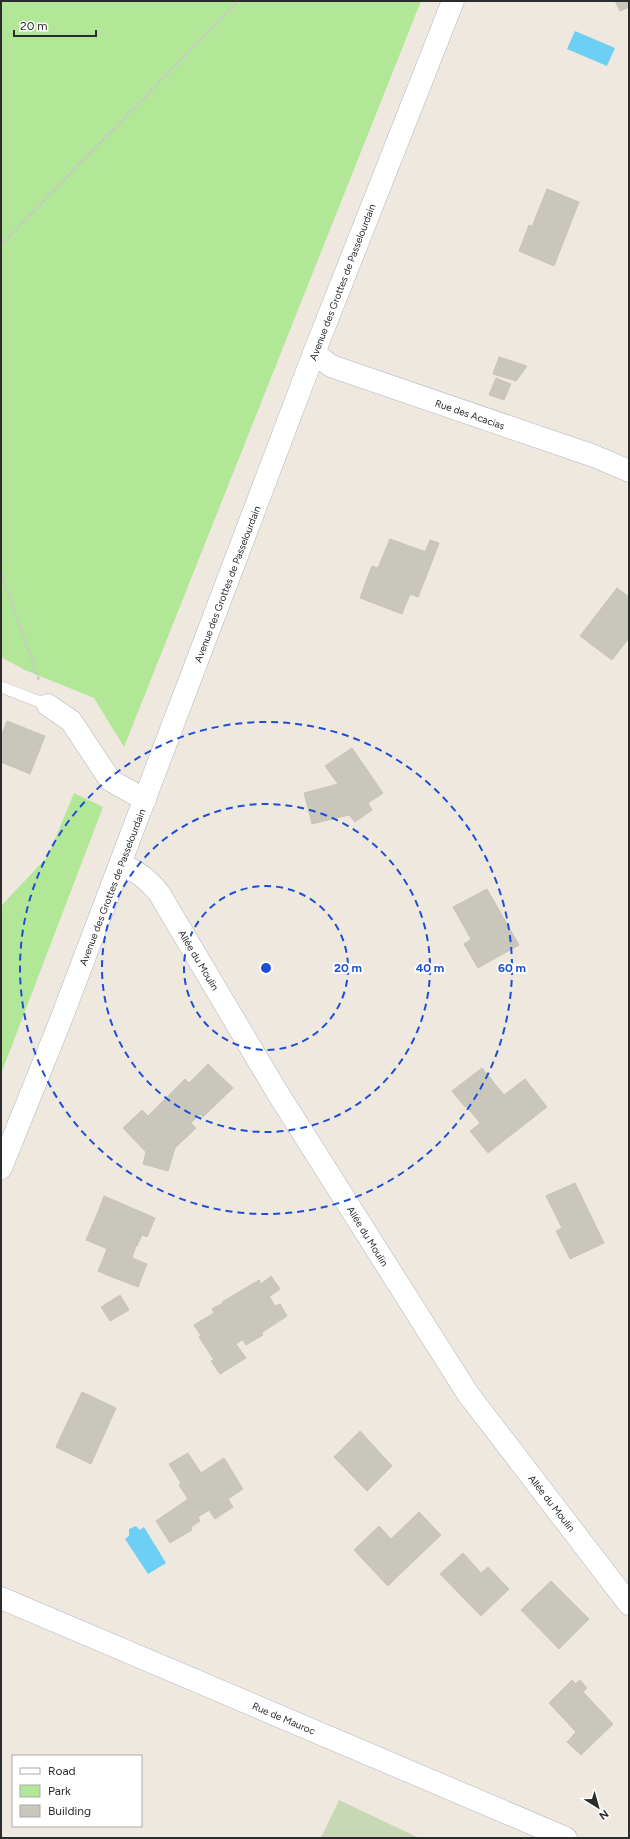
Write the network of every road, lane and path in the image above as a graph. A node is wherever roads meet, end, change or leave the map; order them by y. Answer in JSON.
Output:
{"nodes":[{"id":1,"x":238,"y":1,"type":"edge"},
{"id":2,"x":453,"y":1,"type":"edge"},
{"id":3,"x":1,"y":245,"type":"edge"},
{"id":4,"x":314,"y":353,"type":"junction"},
{"id":5,"x":629,"y":471,"type":"edge"},
{"id":6,"x":1,"y":573,"type":"edge"},
{"id":7,"x":1,"y":687,"type":"edge"},
{"id":8,"x":48,"y":705,"type":"junction"},
{"id":9,"x":145,"y":800,"type":"junction"},
{"id":10,"x":120,"y":865,"type":"junction"},
{"id":11,"x":1,"y":1168,"type":"edge"},
{"id":12,"x":1,"y":1598,"type":"edge"},
{"id":13,"x":629,"y":1604,"type":"edge"},
{"id":14,"x":565,"y":1838,"type":"edge"}],
"edges":[{"from":1,"to":3,"type":"path"},
{"from":2,"to":4,"type":"street","name":"Avenue des Grottes de Passelourdain"},
{"from":4,"to":5,"type":"street","name":"Rue des Acacias"},
{"from":4,"to":9,"type":"street","name":"Avenue des Grottes de Passelourdain"},
{"from":6,"to":8,"type":"path"},
{"from":7,"to":8,"type":"lane"},
{"from":8,"to":9,"type":"street"},
{"from":9,"to":10,"type":"street","name":"Avenue des Grottes de Passelourdain"},
{"from":10,"to":11,"type":"street","name":"Avenue des Grottes de Passelourdain"},
{"from":10,"to":13,"type":"street","name":"Allée du Moulin"},
{"from":12,"to":14,"type":"street","name":"Rue de Mauroc"}]}
